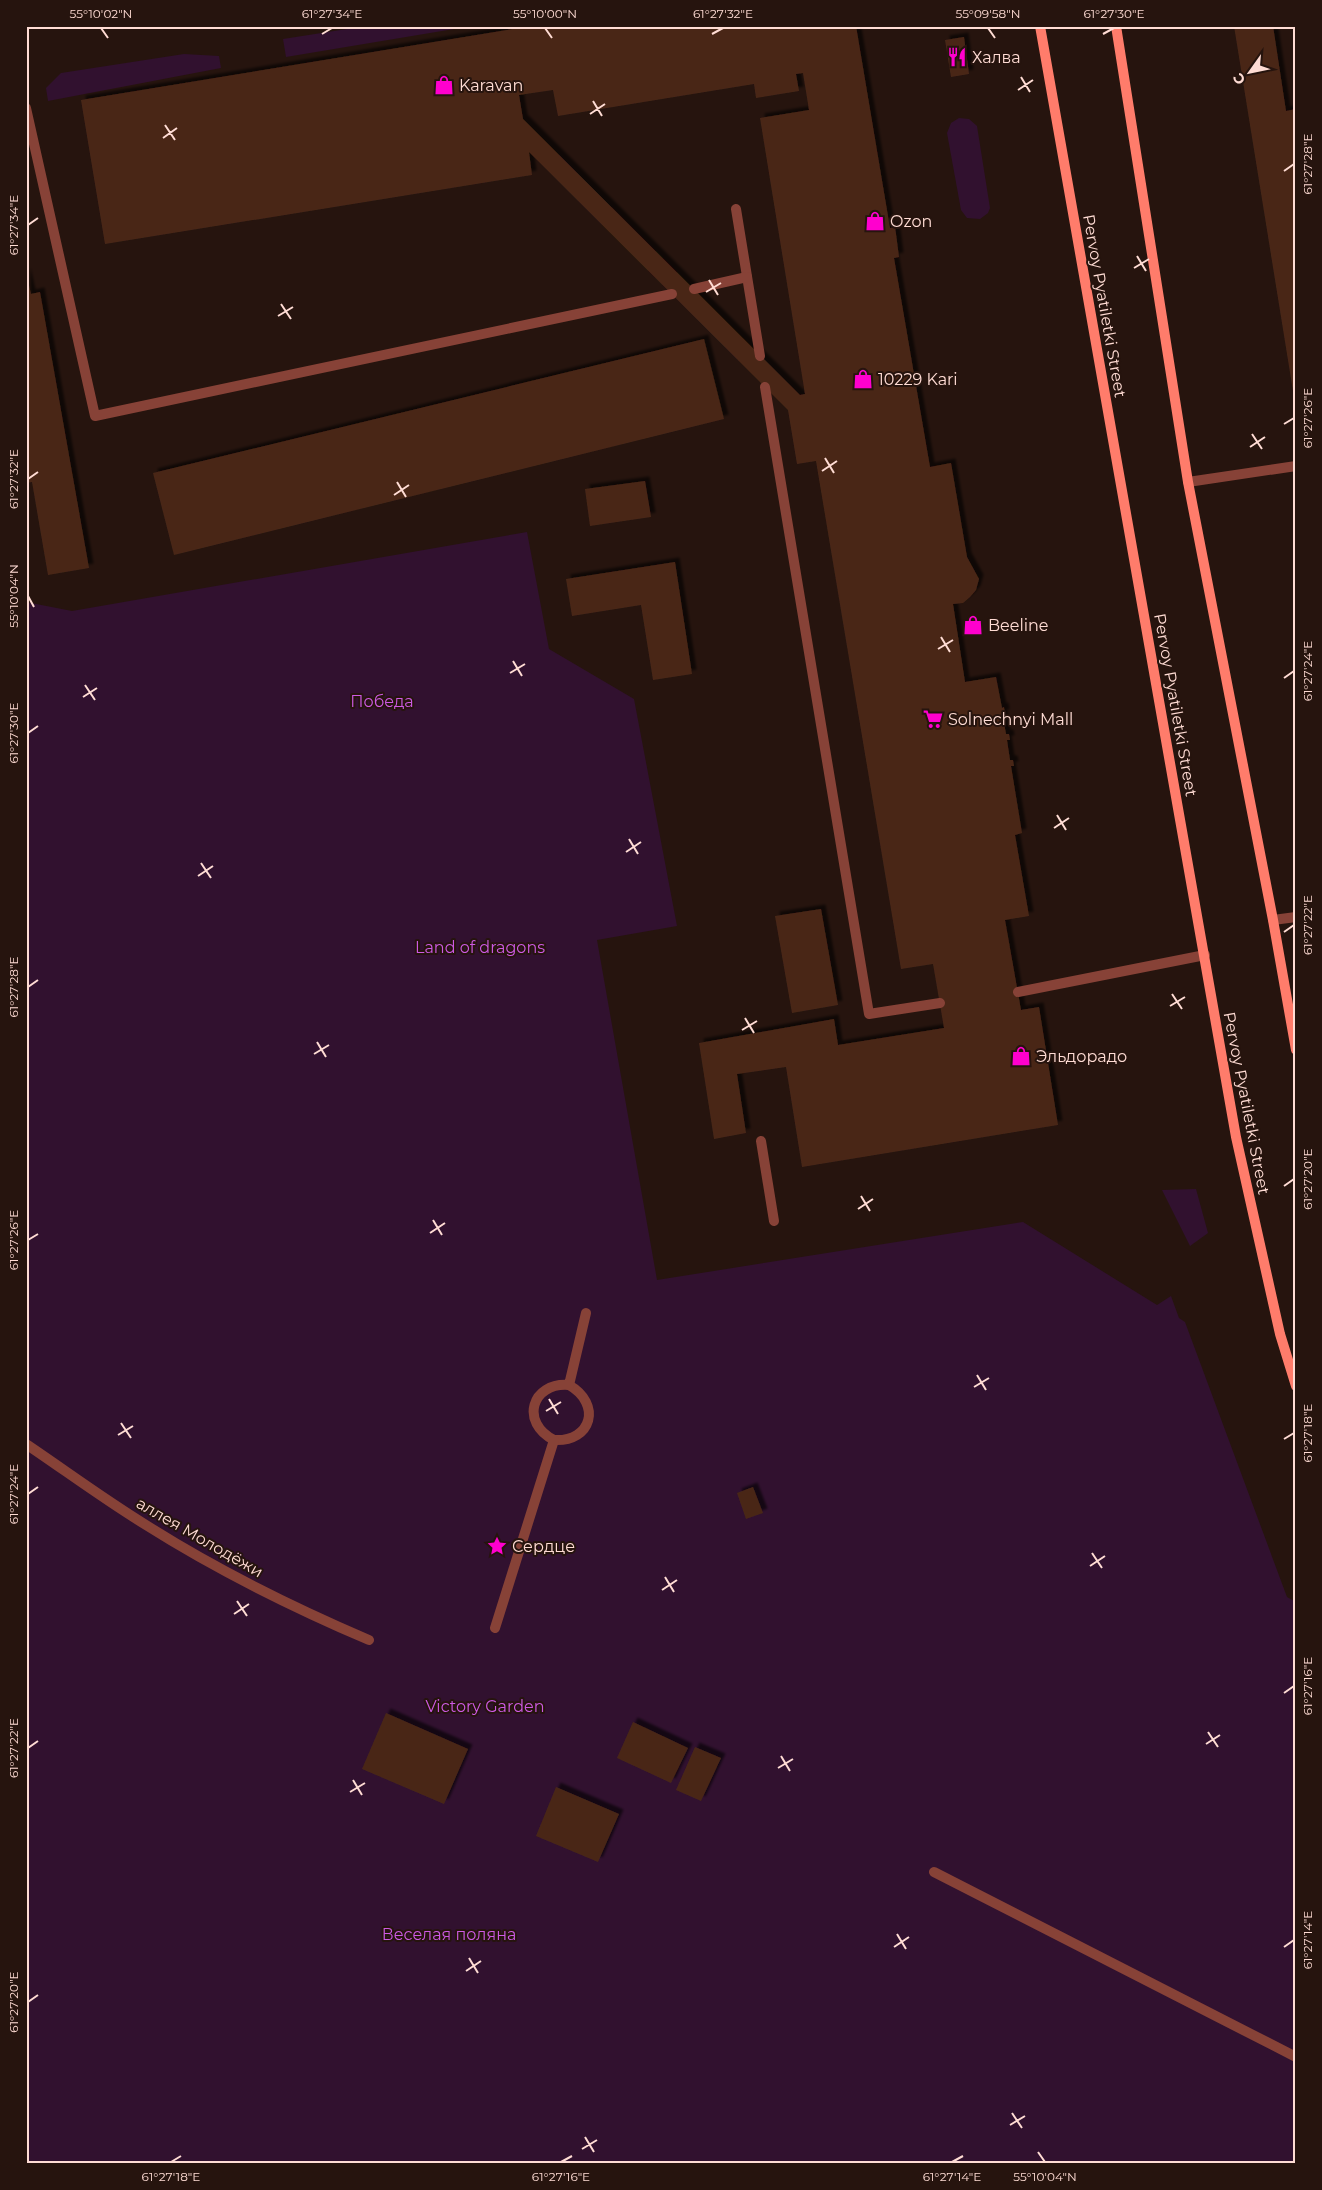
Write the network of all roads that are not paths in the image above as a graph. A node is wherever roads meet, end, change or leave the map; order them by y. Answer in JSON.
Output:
{"nodes":[{"id":1,"x":1040,"y":26,"type":"edge"},
{"id":2,"x":1116,"y":26,"type":"edge"},
{"id":3,"x":26,"y":108,"type":"edge"},
{"id":4,"x":736,"y":209,"type":"dead end"},
{"id":5,"x":747,"y":277,"type":"junction"},
{"id":6,"x":694,"y":289,"type":"dead end"},
{"id":7,"x":672,"y":294,"type":"dead end"},
{"id":8,"x":760,"y":356,"type":"dead end"},
{"id":9,"x":765,"y":387,"type":"dead end"},
{"id":10,"x":1296,"y":466,"type":"edge"},
{"id":11,"x":1188,"y":482,"type":"junction"},
{"id":12,"x":1296,"y":917,"type":"edge"},
{"id":13,"x":1273,"y":920,"type":"junction"},
{"id":14,"x":1205,"y":955,"type":"junction"},
{"id":15,"x":1018,"y":992,"type":"dead end"},
{"id":16,"x":940,"y":1003,"type":"dead end"},
{"id":17,"x":1296,"y":1050,"type":"edge"},
{"id":18,"x":761,"y":1141,"type":"dead end"},
{"id":19,"x":774,"y":1221,"type":"dead end"},
{"id":20,"x":586,"y":1313,"type":"dead end"},
{"id":21,"x":569,"y":1385,"type":"junction"},
{"id":22,"x":1296,"y":1386,"type":"edge"},
{"id":23,"x":554,"y":1440,"type":"junction"},
{"id":24,"x":26,"y":1444,"type":"edge"},
{"id":25,"x":495,"y":1628,"type":"dead end"},
{"id":26,"x":369,"y":1640,"type":"dead end"},
{"id":27,"x":934,"y":1872,"type":"dead end"},
{"id":28,"x":1296,"y":2057,"type":"edge"}],
"edges":[{"from":1,"to":14,"type":"main road","name":"Pervoy Pyatiletki Street"},
{"from":2,"to":11,"type":"main road"},
{"from":3,"to":7,"type":"street"},
{"from":4,"to":5,"type":"street"},
{"from":5,"to":6,"type":"street"},
{"from":5,"to":8,"type":"street"},
{"from":9,"to":16,"type":"street"},
{"from":10,"to":11,"type":"street"},
{"from":11,"to":13,"type":"main road"},
{"from":12,"to":13,"type":"street"},
{"from":13,"to":17,"type":"main road"},
{"from":14,"to":15,"type":"street"},
{"from":14,"to":22,"type":"main road","name":"Pervoy Pyatiletki Street"},
{"from":18,"to":19,"type":"street"},
{"from":20,"to":21,"type":"street"},
{"from":21,"to":23,"type":"street"},
{"from":21,"to":23,"type":"street"},
{"from":23,"to":25,"type":"street"},
{"from":24,"to":26,"type":"street","name":"аллея Молодёжи"},
{"from":27,"to":28,"type":"street"}]}
